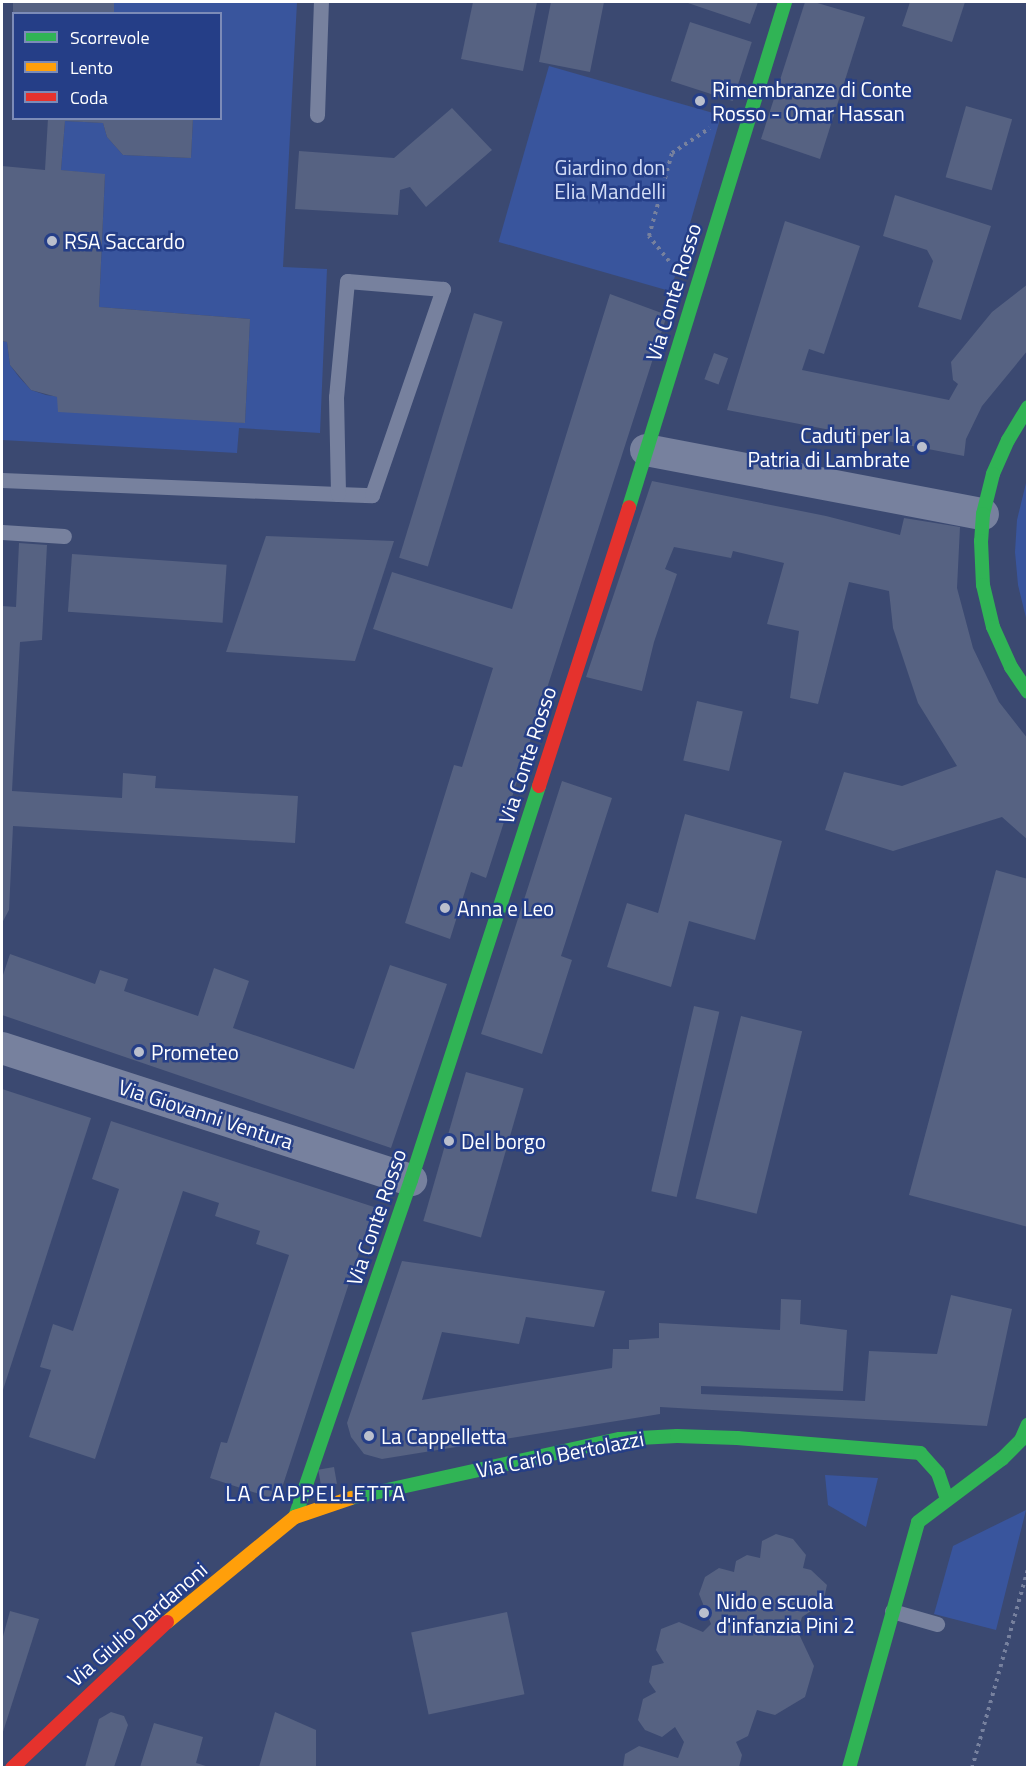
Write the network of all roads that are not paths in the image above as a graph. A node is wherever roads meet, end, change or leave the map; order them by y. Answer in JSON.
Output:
{"nodes":[{"id":1,"x":321,"y":2,"type":"edge"},
{"id":2,"x":784,"y":2,"type":"edge"},
{"id":3,"x":317,"y":115,"type":"dead end"},
{"id":4,"x":1028,"y":407,"type":"edge"},
{"id":5,"x":646,"y":450,"type":"junction"},
{"id":6,"x":2,"y":480,"type":"edge"},
{"id":7,"x":338,"y":494,"type":"junction"},
{"id":8,"x":983,"y":514,"type":"junction"},
{"id":9,"x":2,"y":532,"type":"edge"},
{"id":10,"x":64,"y":536,"type":"dead end"},
{"id":11,"x":1028,"y":692,"type":"edge"},
{"id":12,"x":2,"y":1048,"type":"edge"},
{"id":13,"x":411,"y":1180,"type":"junction"},
{"id":14,"x":1028,"y":1424,"type":"edge"},
{"id":15,"x":1015,"y":1460,"type":"edge"},
{"id":16,"x":947,"y":1499,"type":"junction"},
{"id":17,"x":295,"y":1518,"type":"junction"},
{"id":18,"x":892,"y":1611,"type":"junction"},
{"id":19,"x":937,"y":1624,"type":"dead end"},
{"id":20,"x":12,"y":1767,"type":"edge"},
{"id":21,"x":849,"y":1767,"type":"edge"}],
"edges":[{"from":1,"to":3,"type":"lane"},
{"from":2,"to":5,"type":"street","name":"Via Conte Rosso"},
{"from":4,"to":8,"type":"street"},
{"from":5,"to":8,"type":"street"},
{"from":5,"to":13,"type":"street","name":"Via Conte Rosso"},
{"from":6,"to":7,"type":"lane"},
{"from":7,"to":7,"type":"lane"},
{"from":8,"to":11,"type":"street"},
{"from":9,"to":10,"type":"lane"},
{"from":12,"to":13,"type":"street","name":"Via Giovanni Ventura"},
{"from":13,"to":17,"type":"street","name":"Via Conte Rosso"},
{"from":14,"to":15,"type":"street"},
{"from":15,"to":16,"type":"street"},
{"from":16,"to":17,"type":"street","name":"Via Carlo Bertolazzi"},
{"from":16,"to":18,"type":"street"},
{"from":17,"to":20,"type":"street","name":"Via Giulio Dardanoni"},
{"from":18,"to":19,"type":"lane"},
{"from":18,"to":21,"type":"street"}]}
